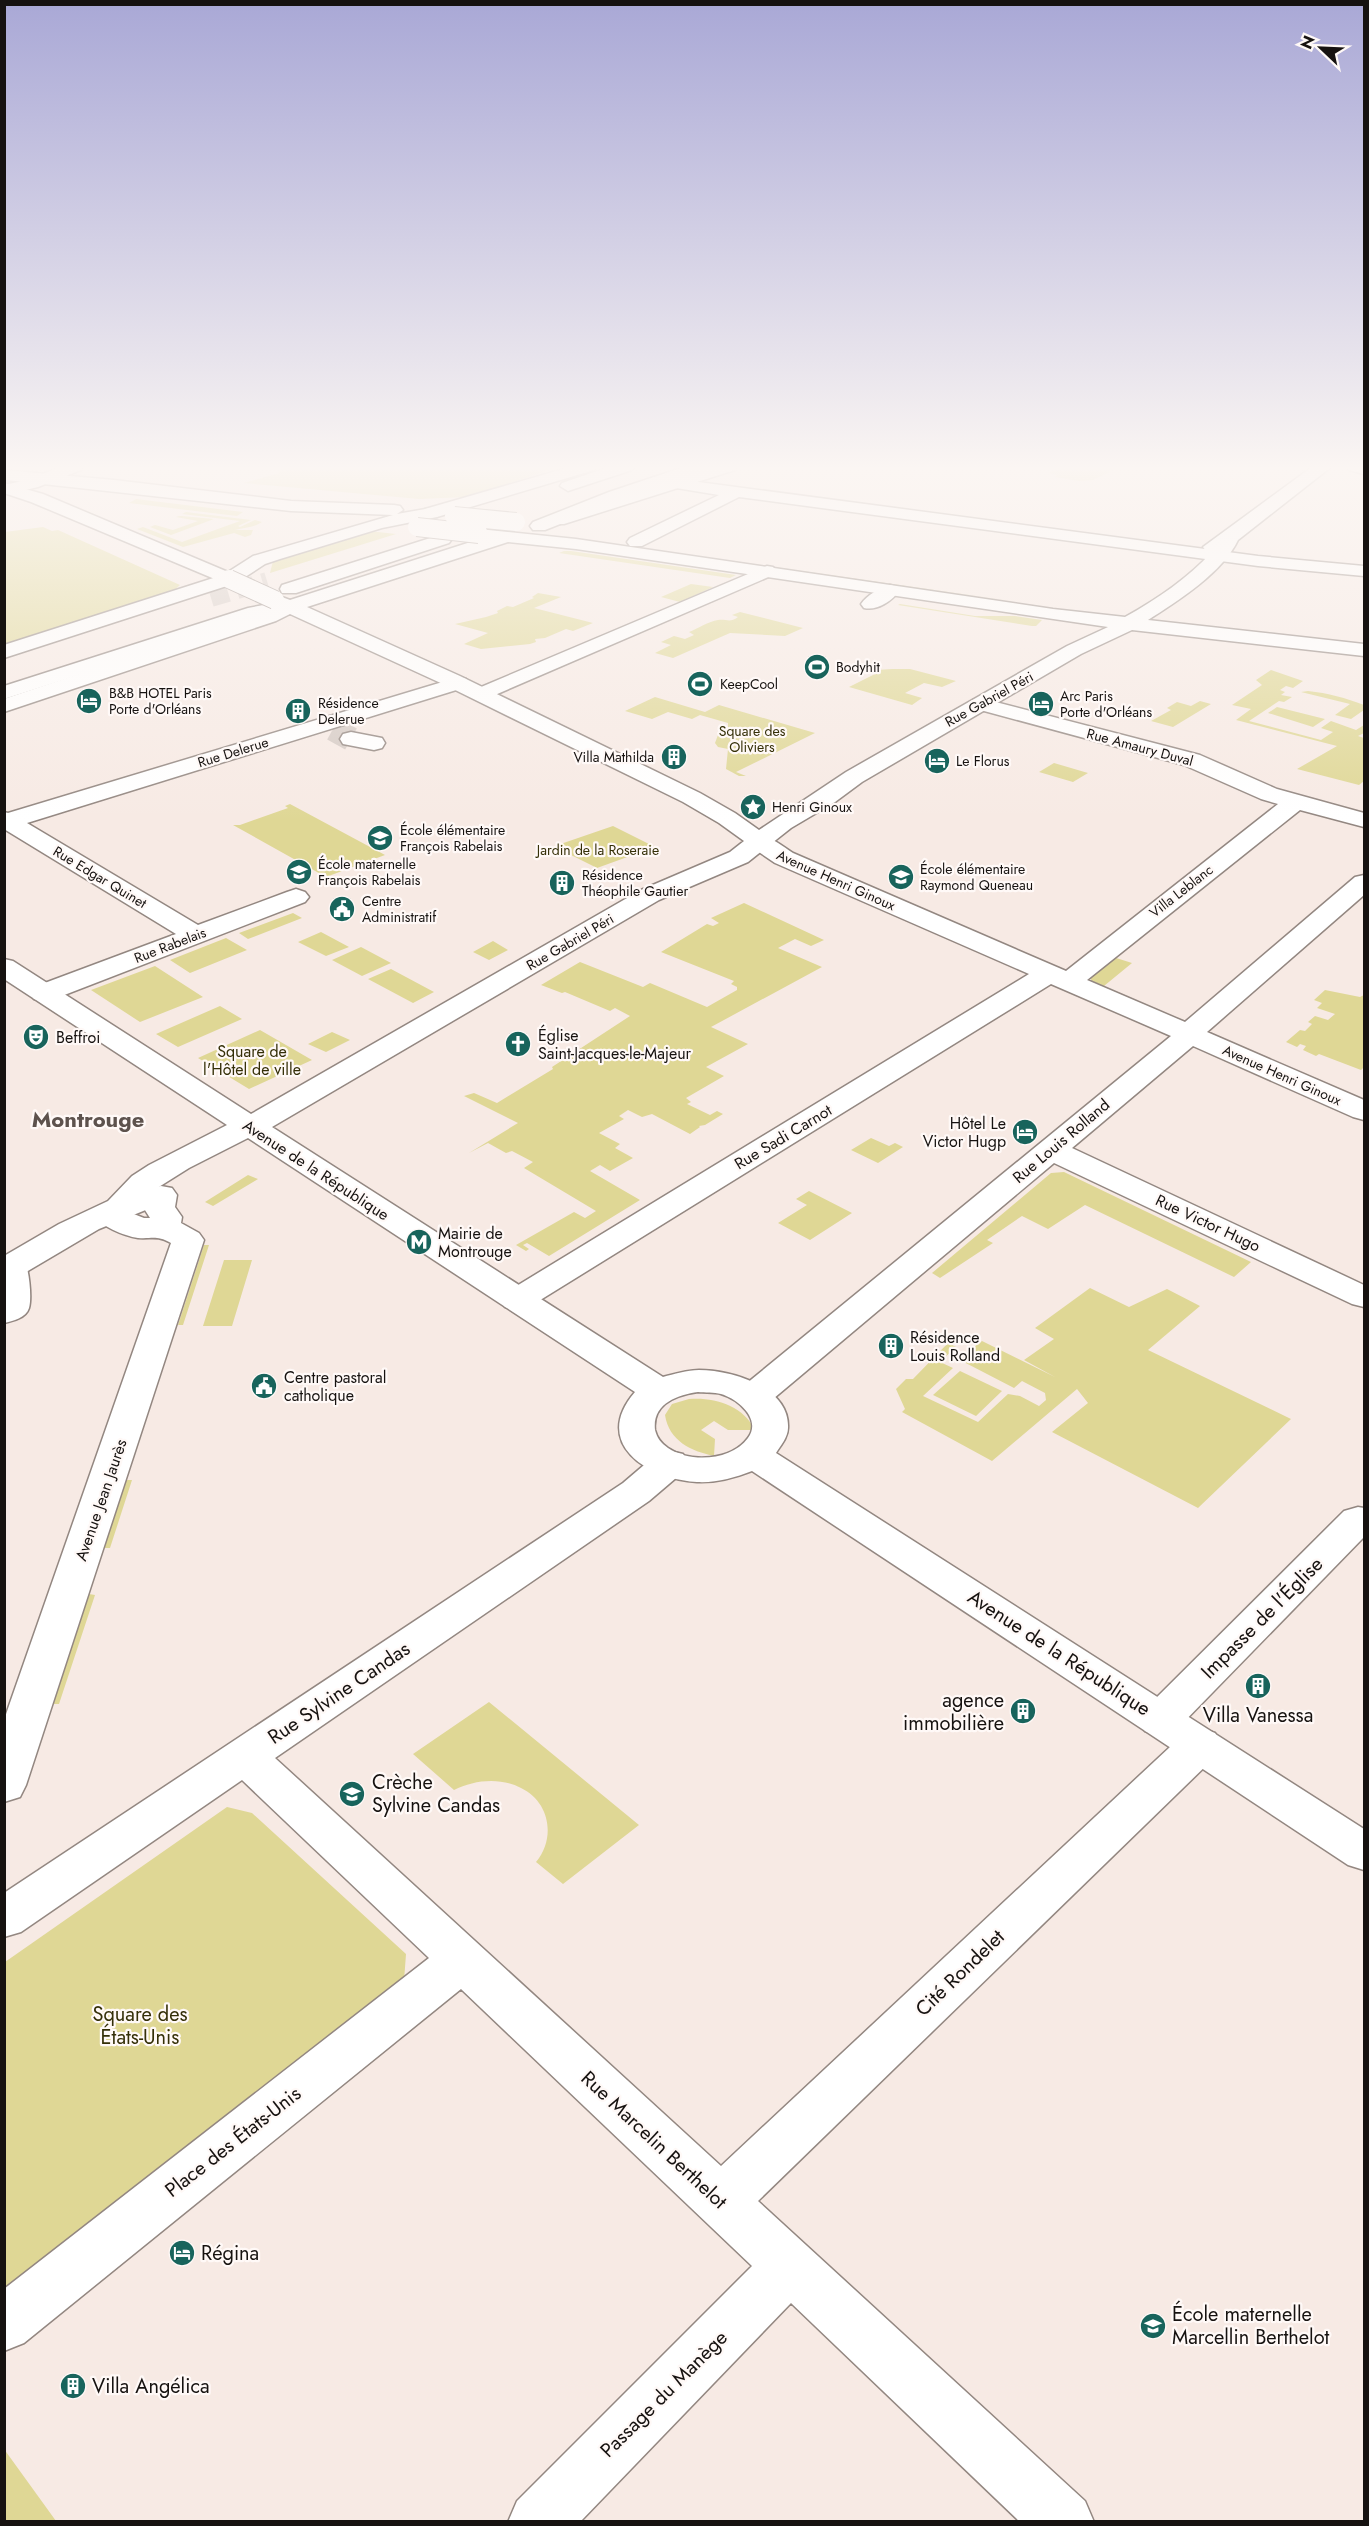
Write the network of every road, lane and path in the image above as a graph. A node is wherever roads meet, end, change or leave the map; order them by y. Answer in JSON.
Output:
{"nodes":[{"id":1,"x":211,"y":585,"type":"tunnel mouth"},
{"id":2,"x":252,"y":585,"type":"tunnel mouth"},
{"id":3,"x":300,"y":585,"type":"edge"},
{"id":4,"x":308,"y":585,"type":"edge"},
{"id":5,"x":310,"y":585,"type":"edge"},
{"id":6,"x":736,"y":585,"type":"edge"},
{"id":7,"x":852,"y":585,"type":"edge"},
{"id":8,"x":911,"y":585,"type":"edge"},
{"id":9,"x":1159,"y":585,"type":"edge"},
{"id":10,"x":1175,"y":585,"type":"edge"},
{"id":11,"x":890,"y":591,"type":"junction"},
{"id":12,"x":283,"y":593,"type":"junction"},
{"id":13,"x":210,"y":598,"type":"tunnel mouth"},
{"id":14,"x":871,"y":604,"type":"dead end"},
{"id":15,"x":233,"y":607,"type":"tunnel mouth"},
{"id":16,"x":1124,"y":618,"type":"junction"},
{"id":17,"x":1365,"y":642,"type":"edge"},
{"id":18,"x":1365,"y":650,"type":"edge"},
{"id":19,"x":4,"y":652,"type":"edge"},
{"id":20,"x":4,"y":664,"type":"edge"},
{"id":21,"x":4,"y":681,"type":"edge"},
{"id":22,"x":459,"y":683,"type":"junction"},
{"id":23,"x":4,"y":693,"type":"edge"},
{"id":24,"x":481,"y":694,"type":"junction"},
{"id":25,"x":980,"y":704,"type":"junction"},
{"id":26,"x":4,"y":706,"type":"edge"},
{"id":27,"x":351,"y":739,"type":"tunnel mouth"},
{"id":28,"x":374,"y":742,"type":"dead end"},
{"id":29,"x":1296,"y":801,"type":"junction"},
{"id":30,"x":12,"y":820,"type":"edge"},
{"id":31,"x":1365,"y":820,"type":"edge"},
{"id":32,"x":758,"y":841,"type":"junction"},
{"id":33,"x":1365,"y":882,"type":"edge"},
{"id":34,"x":296,"y":897,"type":"dead end"},
{"id":35,"x":196,"y":935,"type":"junction"},
{"id":36,"x":4,"y":967,"type":"edge"},
{"id":37,"x":1058,"y":978,"type":"junction"},
{"id":38,"x":44,"y":993,"type":"junction"},
{"id":39,"x":1190,"y":1033,"type":"junction"},
{"id":40,"x":1365,"y":1111,"type":"edge"},
{"id":41,"x":251,"y":1127,"type":"junction"},
{"id":42,"x":1051,"y":1150,"type":"junction"},
{"id":43,"x":161,"y":1195,"type":"junction"},
{"id":44,"x":114,"y":1210,"type":"junction"},
{"id":45,"x":165,"y":1227,"type":"junction"},
{"id":46,"x":8,"y":1269,"type":"edge"},
{"id":47,"x":1365,"y":1297,"type":"edge"},
{"id":48,"x":517,"y":1300,"type":"junction"},
{"id":49,"x":4,"y":1313,"type":"edge"},
{"id":50,"x":659,"y":1391,"type":"junction"},
{"id":51,"x":754,"y":1396,"type":"junction"},
{"id":52,"x":753,"y":1455,"type":"junction"},
{"id":53,"x":669,"y":1464,"type":"junction"},
{"id":54,"x":1365,"y":1521,"type":"edge"},
{"id":55,"x":1160,"y":1720,"type":"junction"},
{"id":56,"x":1200,"y":1745,"type":"junction"},
{"id":57,"x":245,"y":1756,"type":"junction"},
{"id":58,"x":4,"y":1785,"type":"edge"},
{"id":59,"x":1365,"y":1852,"type":"edge"},
{"id":60,"x":4,"y":1918,"type":"edge"},
{"id":61,"x":462,"y":1960,"type":"junction"},
{"id":62,"x":720,"y":2202,"type":"junction"},
{"id":63,"x":790,"y":2266,"type":"junction"},
{"id":64,"x":4,"y":2324,"type":"edge"},
{"id":65,"x":538,"y":2522,"type":"edge"},
{"id":66,"x":1064,"y":2522,"type":"edge"}],
"edges":[{"from":1,"to":19,"type":"main road"},
{"from":2,"to":12,"type":"main road","name":"Avenue Henri Ginoux","bridge":true},
{"from":3,"to":12,"type":"main road"},
{"from":4,"to":12,"type":"main road"},
{"from":5,"to":12,"type":"main road"},
{"from":6,"to":24,"type":"main road"},
{"from":7,"to":11,"type":"main road"},
{"from":8,"to":16,"type":"main road"},
{"from":9,"to":16,"type":"main road"},
{"from":10,"to":16,"type":"main road"},
{"from":11,"to":14,"type":"main road"},
{"from":11,"to":16,"type":"main road"},
{"from":12,"to":22,"type":"main road","name":"Avenue Henri Ginoux"},
{"from":12,"to":23,"type":"main road"},
{"from":12,"to":26,"type":"main road"},
{"from":13,"to":20,"type":"main road"},
{"from":15,"to":21,"type":"main road"},
{"from":16,"to":17,"type":"main road"},
{"from":16,"to":18,"type":"main road"},
{"from":16,"to":25,"type":"main road","name":"Rue Gabriel Péri"},
{"from":22,"to":24,"type":"main road","name":"Avenue Henri Ginoux"},
{"from":22,"to":30,"type":"main road","name":"Rue Delerue"},
{"from":24,"to":32,"type":"main road","name":"Avenue Henri Ginoux"},
{"from":25,"to":29,"type":"main road","name":"Rue Amaury Duval"},
{"from":25,"to":32,"type":"main road","name":"Rue Gabriel Péri"},
{"from":27,"to":28,"type":"main road"},
{"from":29,"to":31,"type":"main road","name":"Rue Amaury Duval"},
{"from":29,"to":37,"type":"main road","name":"Villa Leblanc"},
{"from":30,"to":35,"type":"main road","name":"Rue Edgar Quinet"},
{"from":32,"to":37,"type":"main road","name":"Avenue Henri Ginoux"},
{"from":32,"to":41,"type":"main road","name":"Rue Gabriel Péri"},
{"from":33,"to":39,"type":"main road","name":"Rue Louis Rolland"},
{"from":34,"to":35,"type":"main road","name":"Rue Rabelais"},
{"from":35,"to":38,"type":"main road","name":"Rue Rabelais"},
{"from":36,"to":38,"type":"main road","name":"Avenue de la République"},
{"from":37,"to":39,"type":"main road","name":"Avenue Henri Ginoux"},
{"from":37,"to":48,"type":"main road","name":"Rue Sadi Carnot"},
{"from":38,"to":41,"type":"main road","name":"Avenue de la République"},
{"from":39,"to":40,"type":"main road","name":"Avenue Henri Ginoux"},
{"from":39,"to":42,"type":"main road","name":"Rue Louis Rolland"},
{"from":41,"to":43,"type":"main road","name":"Rue Gabriel Péri"},
{"from":41,"to":44,"type":"main road","name":"Rue Gabriel Péri"},
{"from":41,"to":48,"type":"main road","name":"Avenue de la République"},
{"from":42,"to":47,"type":"main road","name":"Rue Victor Hugo"},
{"from":42,"to":51,"type":"main road","name":"Rue Louis Rolland"},
{"from":43,"to":44,"type":"main road","name":"Rue Gabriel Péri"},
{"from":43,"to":45,"type":"main road"},
{"from":44,"to":45,"type":"main road"},
{"from":44,"to":46,"type":"main road","name":"Rue Gabriel Péri"},
{"from":45,"to":58,"type":"main road","name":"Avenue Jean Jaurès"},
{"from":46,"to":49,"type":"main road","name":"Rue Gabriel Péri"},
{"from":48,"to":50,"type":"main road","name":"Avenue de la République"},
{"from":50,"to":51,"type":"main road"},
{"from":50,"to":53,"type":"main road"},
{"from":51,"to":52,"type":"main road"},
{"from":52,"to":53,"type":"main road"},
{"from":52,"to":55,"type":"main road","name":"Avenue de la République"},
{"from":53,"to":57,"type":"main road","name":"Rue Sylvine Candas"},
{"from":54,"to":55,"type":"main road","name":"Impasse de l'Église"},
{"from":55,"to":56,"type":"main road","name":"Avenue de la République"},
{"from":56,"to":59,"type":"main road","name":"Avenue de la République"},
{"from":56,"to":62,"type":"main road","name":"Cité Rondelet"},
{"from":57,"to":60,"type":"main road","name":"Rue Sylvine Candas"},
{"from":57,"to":61,"type":"main road","name":"Rue Marcelin Berthelot"},
{"from":61,"to":62,"type":"main road","name":"Rue Marcelin Berthelot"},
{"from":61,"to":64,"type":"main road","name":"Place des États-Unis"},
{"from":62,"to":63,"type":"main road","name":"Rue Marcelin Berthelot"},
{"from":63,"to":65,"type":"main road","name":"Passage du Manège"},
{"from":63,"to":66,"type":"main road","name":"Rue Marcelin Berthelot"}]}
